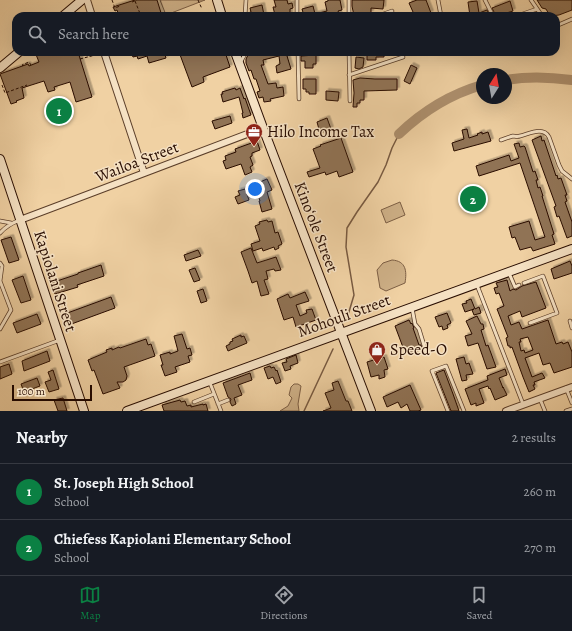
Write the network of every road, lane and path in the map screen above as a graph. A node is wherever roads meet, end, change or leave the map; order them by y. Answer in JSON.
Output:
{"nodes":[{"id":1,"x":82,"y":0,"type":"edge"},
{"id":2,"x":87,"y":0,"type":"edge"},
{"id":3,"x":112,"y":0,"type":"edge"},
{"id":4,"x":136,"y":0,"type":"edge"},
{"id":5,"x":198,"y":0,"type":"edge"},
{"id":6,"x":217,"y":0,"type":"edge"},
{"id":7,"x":246,"y":0,"type":"edge"},
{"id":8,"x":296,"y":0,"type":"edge"},
{"id":9,"x":349,"y":0,"type":"edge"},
{"id":10,"x":438,"y":0,"type":"edge"},
{"id":11,"x":485,"y":0,"type":"edge"},
{"id":12,"x":531,"y":0,"type":"edge"},
{"id":13,"x":132,"y":2,"type":"dead end"},
{"id":14,"x":120,"y":6,"type":"dead end"},
{"id":15,"x":202,"y":9,"type":"dead end"},
{"id":16,"x":537,"y":9,"type":"junction"},
{"id":17,"x":68,"y":12,"type":"edge"},
{"id":18,"x":91,"y":12,"type":"edge"},
{"id":19,"x":140,"y":12,"type":"edge"},
{"id":20,"x":221,"y":12,"type":"edge"},
{"id":21,"x":245,"y":12,"type":"edge"},
{"id":22,"x":297,"y":12,"type":"edge"},
{"id":23,"x":349,"y":12,"type":"edge"},
{"id":24,"x":440,"y":12,"type":"edge"},
{"id":25,"x":491,"y":12,"type":"edge"},
{"id":26,"x":528,"y":12,"type":"edge"},
{"id":27,"x":539,"y":12,"type":"edge"},
{"id":28,"x":572,"y":19,"type":"edge"},
{"id":29,"x":560,"y":24,"type":"edge"},
{"id":30,"x":15,"y":56,"type":"edge"},
{"id":31,"x":92,"y":56,"type":"edge"},
{"id":32,"x":105,"y":56,"type":"edge"},
{"id":33,"x":237,"y":56,"type":"edge"},
{"id":34,"x":244,"y":56,"type":"edge"},
{"id":35,"x":298,"y":56,"type":"edge"},
{"id":36,"x":349,"y":56,"type":"edge"},
{"id":37,"x":403,"y":57,"type":"dead end"},
{"id":38,"x":80,"y":60,"type":"dead end"},
{"id":39,"x":240,"y":64,"type":"junction"},
{"id":40,"x":31,"y":65,"type":"dead end"},
{"id":41,"x":23,"y":66,"type":"dead end"},
{"id":42,"x":0,"y":68,"type":"edge"},
{"id":43,"x":349,"y":75,"type":"junction"},
{"id":44,"x":2,"y":85,"type":"edge"},
{"id":45,"x":27,"y":85,"type":"dead end"},
{"id":46,"x":299,"y":99,"type":"dead end"},
{"id":47,"x":350,"y":101,"type":"dead end"},
{"id":48,"x":263,"y":128,"type":"junction"},
{"id":49,"x":500,"y":140,"type":"dead end"},
{"id":50,"x":0,"y":160,"type":"edge"},
{"id":51,"x":144,"y":173,"type":"junction"},
{"id":52,"x":572,"y":179,"type":"edge"},
{"id":53,"x":20,"y":220,"type":"junction"},
{"id":54,"x":0,"y":221,"type":"edge"},
{"id":55,"x":11,"y":223,"type":"junction"},
{"id":56,"x":0,"y":233,"type":"edge"},
{"id":57,"x":572,"y":249,"type":"edge"},
{"id":58,"x":0,"y":263,"type":"edge"},
{"id":59,"x":509,"y":272,"type":"junction"},
{"id":60,"x":476,"y":283,"type":"junction"},
{"id":61,"x":524,"y":283,"type":"dead end"},
{"id":62,"x":519,"y":285,"type":"dead end"},
{"id":63,"x":412,"y":307,"type":"junction"},
{"id":64,"x":570,"y":321,"type":"dead end"},
{"id":65,"x":530,"y":323,"type":"dead end"},
{"id":66,"x":572,"y":328,"type":"edge"},
{"id":67,"x":0,"y":329,"type":"edge"},
{"id":68,"x":342,"y":332,"type":"junction"},
{"id":69,"x":60,"y":340,"type":"junction"},
{"id":70,"x":426,"y":352,"type":"dead end"},
{"id":71,"x":0,"y":362,"type":"edge"},
{"id":72,"x":209,"y":381,"type":"junction"},
{"id":73,"x":569,"y":388,"type":"edge"},
{"id":74,"x":214,"y":394,"type":"junction"},
{"id":75,"x":540,"y":399,"type":"junction"},
{"id":76,"x":228,"y":400,"type":"dead end"},
{"id":77,"x":194,"y":402,"type":"dead end"},
{"id":78,"x":572,"y":403,"type":"edge"},
{"id":79,"x":218,"y":404,"type":"junction"},
{"id":80,"x":523,"y":404,"type":"junction"},
{"id":81,"x":572,"y":408,"type":"edge"},
{"id":82,"x":84,"y":411,"type":"edge"},
{"id":83,"x":127,"y":411,"type":"edge"},
{"id":84,"x":221,"y":411,"type":"edge"},
{"id":85,"x":371,"y":411,"type":"edge"},
{"id":86,"x":448,"y":411,"type":"edge"},
{"id":87,"x":464,"y":411,"type":"edge"},
{"id":88,"x":506,"y":411,"type":"edge"},
{"id":89,"x":544,"y":411,"type":"edge"},
{"id":90,"x":566,"y":411,"type":"edge"}],
"edges":[{"from":1,"to":17,"type":"street"},
{"from":2,"to":18,"type":"street"},
{"from":3,"to":14,"type":"path"},
{"from":4,"to":13,"type":"path"},
{"from":4,"to":19,"type":"path"},
{"from":5,"to":15,"type":"path"},
{"from":6,"to":20,"type":"street"},
{"from":7,"to":21,"type":"lane"},
{"from":8,"to":22,"type":"lane"},
{"from":9,"to":23,"type":"lane"},
{"from":10,"to":24,"type":"lane"},
{"from":11,"to":25,"type":"lane"},
{"from":12,"to":16,"type":"lane"},
{"from":16,"to":26,"type":"lane"},
{"from":16,"to":27,"type":"lane"},
{"from":28,"to":29,"type":"lane"},
{"from":30,"to":42,"type":"street"},
{"from":31,"to":38,"type":"path"},
{"from":32,"to":51,"type":"street"},
{"from":33,"to":39,"type":"street","name":"Kinoʻole Street"},
{"from":34,"to":39,"type":"lane"},
{"from":35,"to":46,"type":"lane"},
{"from":36,"to":43,"type":"lane"},
{"from":37,"to":43,"type":"lane"},
{"from":39,"to":48,"type":"street","name":"Kinoʻole Street"},
{"from":40,"to":41,"type":"path"},
{"from":43,"to":47,"type":"lane"},
{"from":44,"to":45,"type":"path"},
{"from":48,"to":51,"type":"street","name":"Wailoa Street"},
{"from":48,"to":68,"type":"street","name":"Kinoʻole Street"},
{"from":49,"to":52,"type":"lane"},
{"from":50,"to":53,"type":"street","name":"Kapiolani Street"},
{"from":51,"to":53,"type":"street","name":"Wailoa Street"},
{"from":53,"to":55,"type":"lane"},
{"from":53,"to":69,"type":"street","name":"Kapiolani Street"},
{"from":54,"to":55,"type":"lane"},
{"from":55,"to":56,"type":"lane"},
{"from":57,"to":59,"type":"street","name":"Mohouli Street"},
{"from":58,"to":67,"type":"lane"},
{"from":59,"to":60,"type":"street","name":"Mohouli Street"},
{"from":59,"to":62,"type":"lane"},
{"from":60,"to":63,"type":"street","name":"Mohouli Street"},
{"from":60,"to":80,"type":"lane"},
{"from":61,"to":65,"type":"lane"},
{"from":63,"to":68,"type":"street","name":"Mohouli Street"},
{"from":63,"to":70,"type":"lane"},
{"from":64,"to":66,"type":"lane"},
{"from":68,"to":72,"type":"street","name":"Mohouli Street"},
{"from":68,"to":85,"type":"street","name":"Kinoʻole Street"},
{"from":69,"to":71,"type":"lane"},
{"from":69,"to":82,"type":"street","name":"Kapiolani Street"},
{"from":72,"to":74,"type":"lane"},
{"from":72,"to":83,"type":"street","name":"Mohouli Street"},
{"from":73,"to":75,"type":"street"},
{"from":73,"to":78,"type":"lane"},
{"from":74,"to":77,"type":"lane"},
{"from":74,"to":79,"type":"lane"},
{"from":75,"to":80,"type":"street"},
{"from":75,"to":89,"type":"lane"},
{"from":76,"to":79,"type":"lane"},
{"from":79,"to":84,"type":"lane"},
{"from":80,"to":88,"type":"street"},
{"from":81,"to":90,"type":"lane"},
{"from":86,"to":87,"type":"lane"}]}
